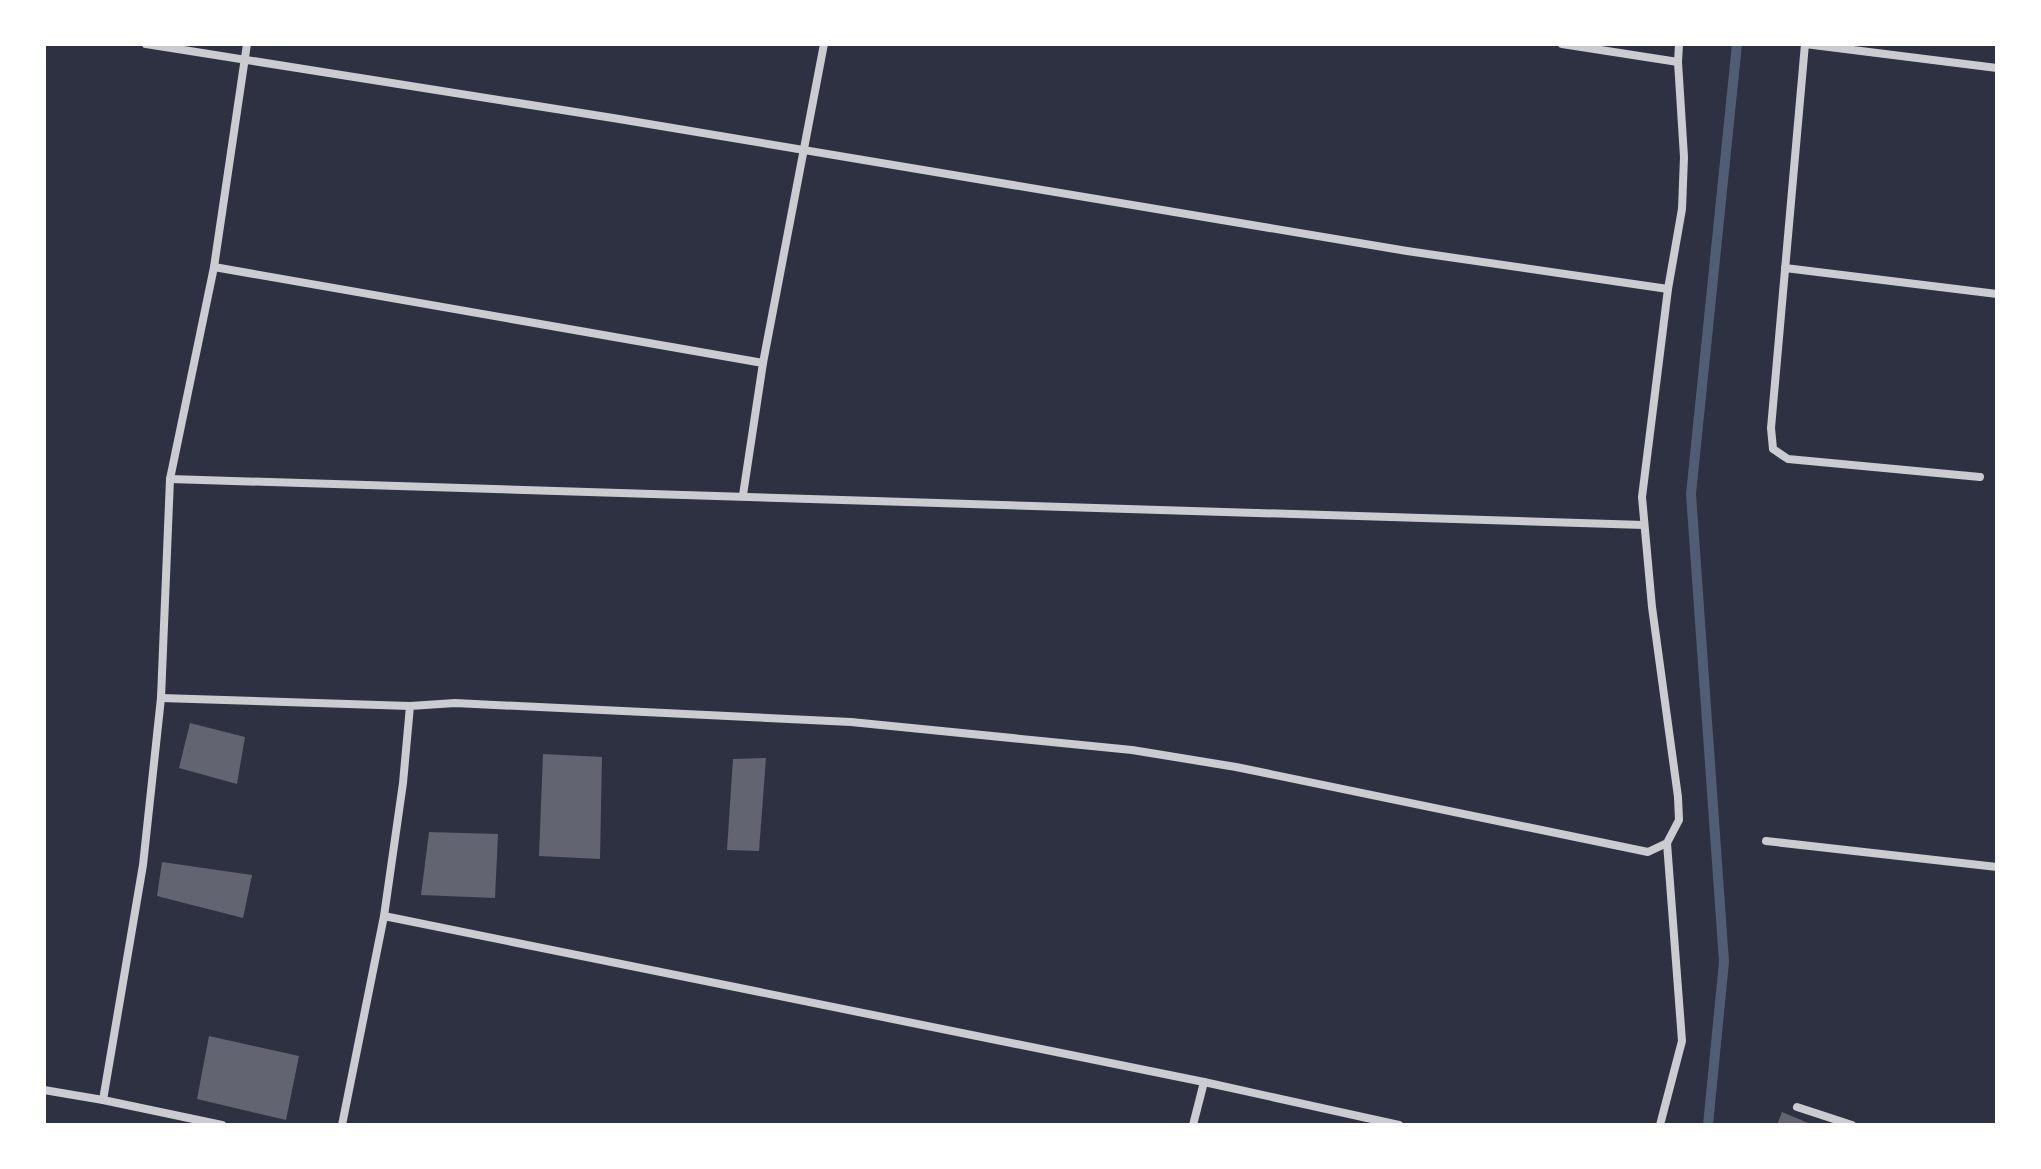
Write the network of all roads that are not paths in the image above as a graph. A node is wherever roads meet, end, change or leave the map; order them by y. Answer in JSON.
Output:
{"nodes":[{"id":1,"x":146,"y":44,"type":"edge"},
{"id":2,"x":247,"y":44,"type":"edge"},
{"id":3,"x":824,"y":44,"type":"edge"},
{"id":4,"x":1562,"y":44,"type":"edge"},
{"id":5,"x":1679,"y":44,"type":"edge"},
{"id":6,"x":1805,"y":44,"type":"edge"},
{"id":7,"x":244,"y":59,"type":"junction"},
{"id":8,"x":1678,"y":62,"type":"junction"},
{"id":9,"x":1997,"y":68,"type":"edge"},
{"id":10,"x":803,"y":150,"type":"junction"},
{"id":11,"x":214,"y":267,"type":"junction"},
{"id":12,"x":1785,"y":268,"type":"junction"},
{"id":13,"x":1668,"y":289,"type":"junction"},
{"id":14,"x":1997,"y":294,"type":"edge"},
{"id":15,"x":763,"y":363,"type":"junction"},
{"id":16,"x":1980,"y":477,"type":"dead end"},
{"id":17,"x":170,"y":479,"type":"junction"},
{"id":18,"x":743,"y":495,"type":"junction"},
{"id":19,"x":1644,"y":525,"type":"junction"},
{"id":20,"x":161,"y":698,"type":"junction"},
{"id":21,"x":410,"y":706,"type":"junction"},
{"id":22,"x":1766,"y":841,"type":"dead end"},
{"id":23,"x":1667,"y":843,"type":"junction"},
{"id":24,"x":1997,"y":867,"type":"edge"},
{"id":25,"x":384,"y":916,"type":"junction"},
{"id":26,"x":1204,"y":1082,"type":"junction"},
{"id":27,"x":44,"y":1090,"type":"edge"},
{"id":28,"x":103,"y":1100,"type":"junction"},
{"id":29,"x":1797,"y":1107,"type":"dead end"},
{"id":30,"x":222,"y":1125,"type":"edge"},
{"id":31,"x":342,"y":1125,"type":"edge"},
{"id":32,"x":1193,"y":1125,"type":"edge"},
{"id":33,"x":1399,"y":1125,"type":"edge"},
{"id":34,"x":1660,"y":1125,"type":"edge"},
{"id":35,"x":1852,"y":1125,"type":"edge"}],
"edges":[{"from":1,"to":7,"type":"street"},
{"from":2,"to":7,"type":"street"},
{"from":3,"to":10,"type":"street"},
{"from":4,"to":8,"type":"street"},
{"from":5,"to":8,"type":"street"},
{"from":6,"to":9,"type":"street"},
{"from":6,"to":12,"type":"street"},
{"from":7,"to":10,"type":"street"},
{"from":7,"to":11,"type":"street"},
{"from":8,"to":13,"type":"street"},
{"from":10,"to":13,"type":"street"},
{"from":10,"to":15,"type":"street"},
{"from":11,"to":15,"type":"street"},
{"from":11,"to":17,"type":"street"},
{"from":12,"to":14,"type":"street"},
{"from":12,"to":16,"type":"street"},
{"from":13,"to":19,"type":"street"},
{"from":15,"to":18,"type":"street"},
{"from":17,"to":18,"type":"street"},
{"from":17,"to":20,"type":"street"},
{"from":18,"to":19,"type":"street"},
{"from":19,"to":23,"type":"street"},
{"from":20,"to":21,"type":"street"},
{"from":20,"to":28,"type":"street"},
{"from":21,"to":23,"type":"street"},
{"from":21,"to":25,"type":"street"},
{"from":22,"to":24,"type":"street"},
{"from":23,"to":34,"type":"street"},
{"from":25,"to":26,"type":"street"},
{"from":25,"to":31,"type":"street"},
{"from":26,"to":32,"type":"street"},
{"from":26,"to":33,"type":"street"},
{"from":27,"to":28,"type":"street"},
{"from":28,"to":30,"type":"street"},
{"from":29,"to":35,"type":"street"}]}
